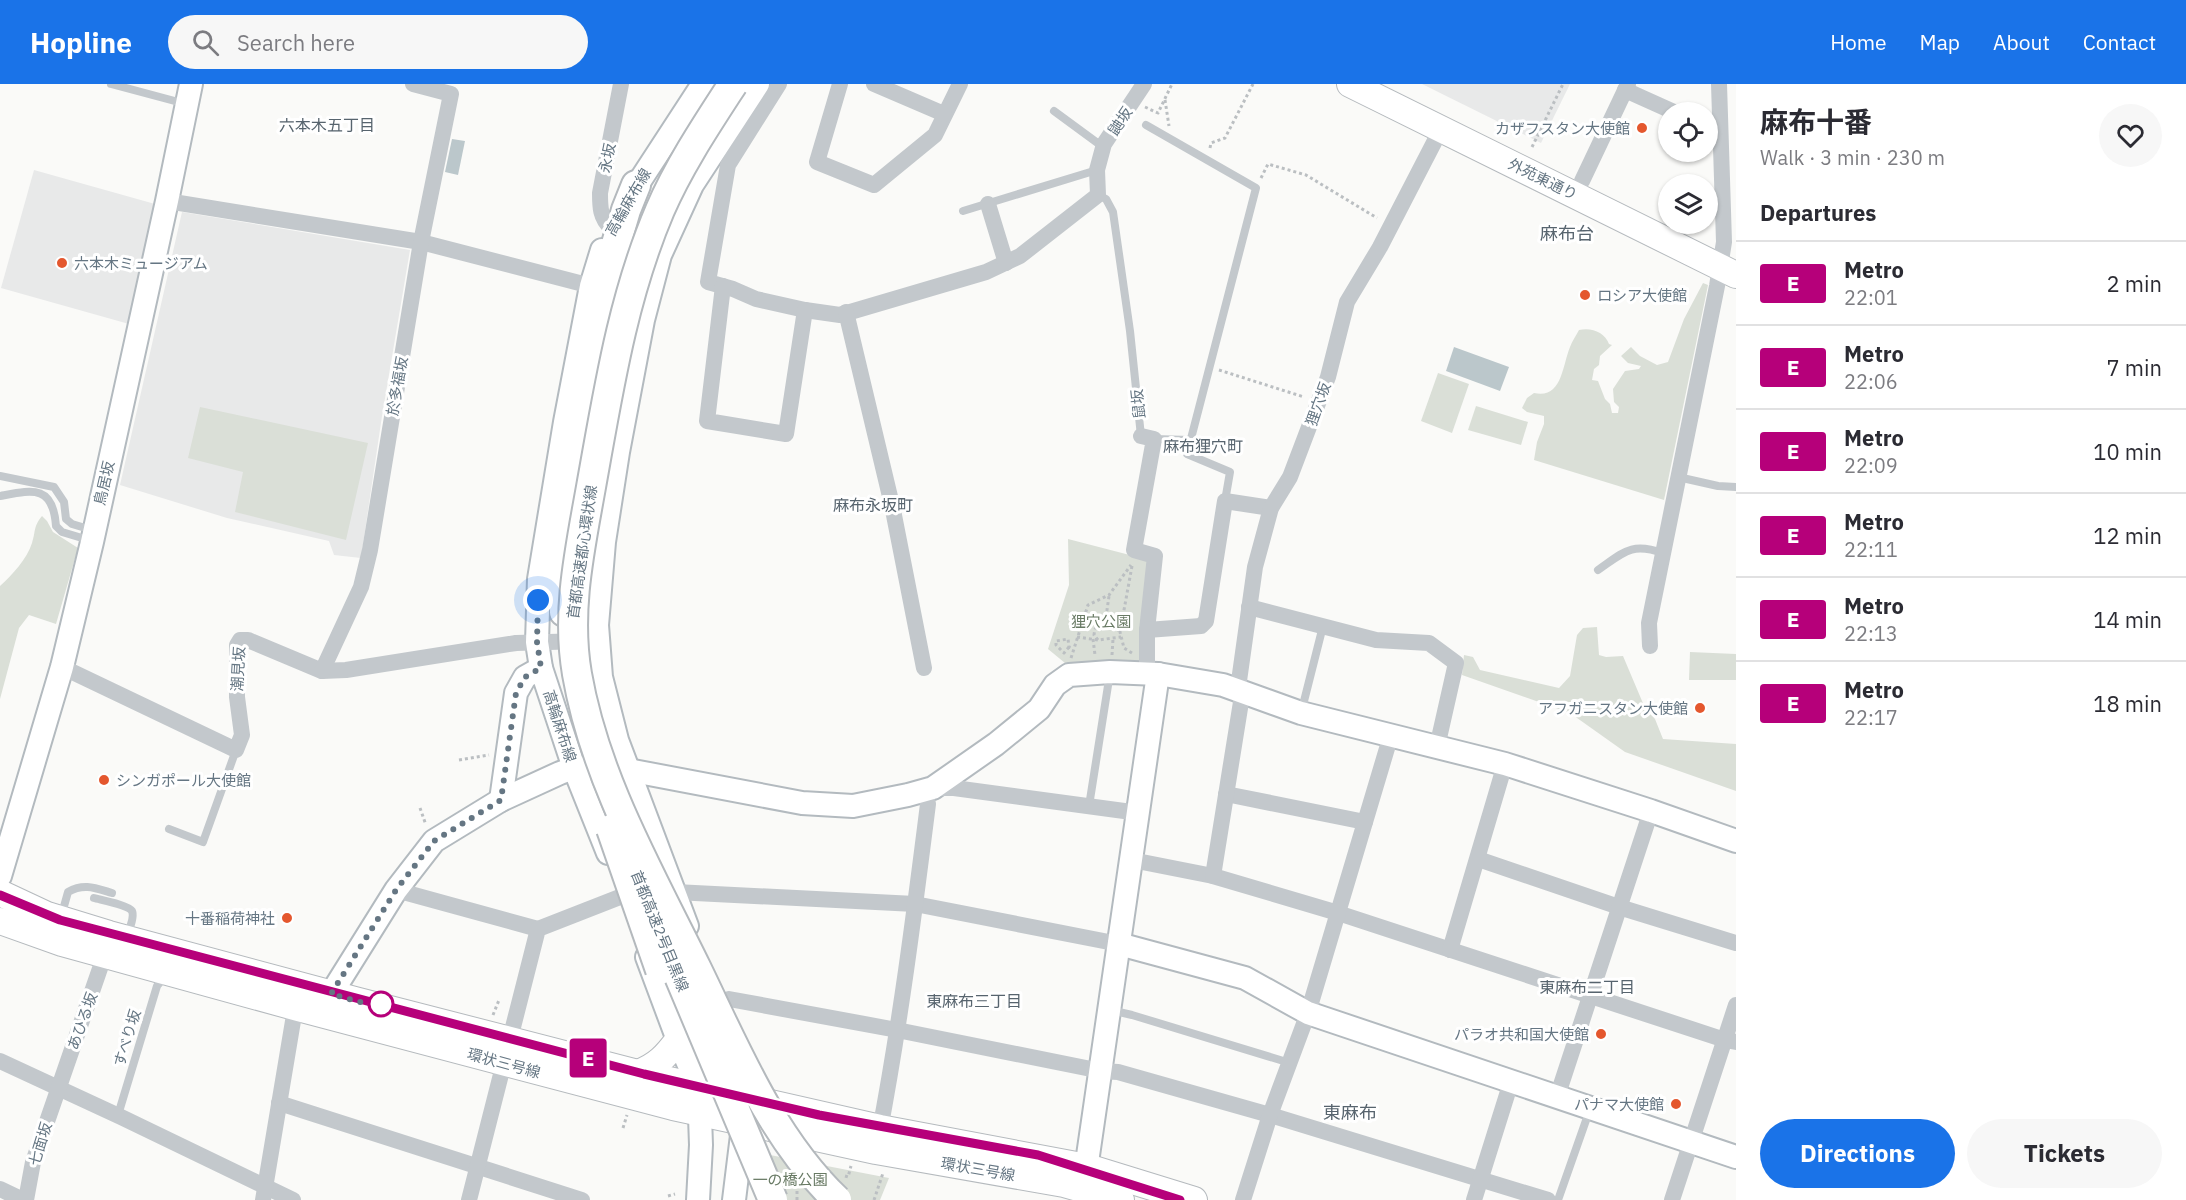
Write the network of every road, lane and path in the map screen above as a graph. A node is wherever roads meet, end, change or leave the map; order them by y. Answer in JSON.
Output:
{"nodes":[{"id":1,"x":111,"y":84,"type":"edge"},
{"id":2,"x":413,"y":84,"type":"edge"},
{"id":3,"x":621,"y":84,"type":"edge"},
{"id":4,"x":733,"y":84,"type":"edge"},
{"id":5,"x":758,"y":84,"type":"edge"},
{"id":6,"x":779,"y":84,"type":"edge"},
{"id":7,"x":840,"y":84,"type":"edge"},
{"id":8,"x":874,"y":84,"type":"edge"},
{"id":9,"x":960,"y":84,"type":"edge"},
{"id":10,"x":1144,"y":84,"type":"edge"},
{"id":11,"x":1172,"y":84,"type":"edge"},
{"id":12,"x":1253,"y":84,"type":"edge"},
{"id":13,"x":1350,"y":84,"type":"edge"},
{"id":14,"x":1386,"y":84,"type":"edge"},
{"id":15,"x":1563,"y":84,"type":"edge"},
{"id":16,"x":1719,"y":84,"type":"edge"},
{"id":17,"x":1627,"y":87,"type":"edge"},
{"id":18,"x":189,"y":94,"type":"edge"},
{"id":19,"x":1167,"y":95,"type":"junction"},
{"id":20,"x":705,"y":98,"type":"edge"},
{"id":21,"x":1717,"y":102,"type":"edge"},
{"id":22,"x":1658,"y":103,"type":"edge"},
{"id":23,"x":1141,"y":105,"type":"dead end"},
{"id":24,"x":1054,"y":111,"type":"dead end"},
{"id":25,"x":944,"y":114,"type":"junction"},
{"id":26,"x":1146,"y":125,"type":"dead end"},
{"id":27,"x":1441,"y":129,"type":"junction"},
{"id":28,"x":1171,"y":140,"type":"junction"},
{"id":29,"x":1103,"y":147,"type":"junction"},
{"id":30,"x":1532,"y":147,"type":"dead end"},
{"id":31,"x":1209,"y":162,"type":"junction"},
{"id":32,"x":1718,"y":162,"type":"edge"},
{"id":33,"x":1097,"y":170,"type":"junction"},
{"id":34,"x":1582,"y":181,"type":"junction"},
{"id":35,"x":1259,"y":182,"type":"dead end"},
{"id":36,"x":636,"y":185,"type":"junction"},
{"id":37,"x":1098,"y":195,"type":"junction"},
{"id":38,"x":167,"y":201,"type":"junction"},
{"id":39,"x":988,"y":204,"type":"junction"},
{"id":40,"x":963,"y":211,"type":"dead end"},
{"id":41,"x":1391,"y":226,"type":"junction"},
{"id":42,"x":611,"y":228,"type":"junction"},
{"id":43,"x":421,"y":242,"type":"junction"},
{"id":44,"x":1006,"y":263,"type":"junction"},
{"id":45,"x":1729,"y":263,"type":"edge"},
{"id":46,"x":591,"y":286,"type":"junction"},
{"id":47,"x":723,"y":286,"type":"junction"},
{"id":48,"x":805,"y":310,"type":"junction"},
{"id":49,"x":846,"y":312,"type":"junction"},
{"id":50,"x":603,"y":340,"type":"junction"},
{"id":51,"x":1208,"y":366,"type":"junction"},
{"id":52,"x":1319,"y":401,"type":"junction"},
{"id":53,"x":1148,"y":438,"type":"junction"},
{"id":54,"x":1190,"y":440,"type":"junction"},
{"id":55,"x":0,"y":476,"type":"edge"},
{"id":56,"x":1678,"y":477,"type":"junction"},
{"id":57,"x":1736,"y":487,"type":"edge"},
{"id":58,"x":0,"y":496,"type":"edge"},
{"id":59,"x":1225,"y":501,"type":"junction"},
{"id":60,"x":1271,"y":508,"type":"junction"},
{"id":61,"x":92,"y":536,"type":"junction"},
{"id":62,"x":1663,"y":553,"type":"junction"},
{"id":63,"x":1598,"y":570,"type":"dead end"},
{"id":64,"x":1109,"y":595,"type":"junction"},
{"id":65,"x":1249,"y":607,"type":"junction"},
{"id":66,"x":1106,"y":618,"type":"junction"},
{"id":67,"x":1323,"y":626,"type":"junction"},
{"id":68,"x":1147,"y":630,"type":"junction"},
{"id":69,"x":1120,"y":632,"type":"junction"},
{"id":70,"x":1077,"y":637,"type":"junction"},
{"id":71,"x":1121,"y":637,"type":"junction"},
{"id":72,"x":1093,"y":639,"type":"junction"},
{"id":73,"x":1113,"y":639,"type":"junction"},
{"id":74,"x":1098,"y":640,"type":"junction"},
{"id":75,"x":537,"y":642,"type":"junction"},
{"id":76,"x":1650,"y":646,"type":"dead end"},
{"id":77,"x":586,"y":647,"type":"junction"},
{"id":78,"x":1069,"y":647,"type":"junction"},
{"id":79,"x":1124,"y":648,"type":"dead end"},
{"id":80,"x":1073,"y":649,"type":"junction"},
{"id":81,"x":1095,"y":653,"type":"dead end"},
{"id":82,"x":1111,"y":662,"type":"junction"},
{"id":83,"x":62,"y":668,"type":"junction"},
{"id":84,"x":541,"y":668,"type":"junction"},
{"id":85,"x":924,"y":668,"type":"dead end"},
{"id":86,"x":322,"y":671,"type":"junction"},
{"id":87,"x":1153,"y":674,"type":"junction"},
{"id":88,"x":1070,"y":675,"type":"junction"},
{"id":89,"x":1240,"y":693,"type":"junction"},
{"id":90,"x":1301,"y":713,"type":"junction"},
{"id":91,"x":1391,"y":735,"type":"junction"},
{"id":92,"x":582,"y":736,"type":"junction"},
{"id":93,"x":1437,"y":747,"type":"junction"},
{"id":94,"x":236,"y":750,"type":"junction"},
{"id":95,"x":497,"y":754,"type":"dead end"},
{"id":96,"x":459,"y":759,"type":"dead end"},
{"id":97,"x":1505,"y":764,"type":"junction"},
{"id":98,"x":574,"y":768,"type":"junction"},
{"id":99,"x":628,"y":770,"type":"junction"},
{"id":100,"x":929,"y":789,"type":"junction"},
{"id":101,"x":1226,"y":794,"type":"junction"},
{"id":102,"x":501,"y":800,"type":"junction"},
{"id":103,"x":1089,"y":806,"type":"junction"},
{"id":104,"x":420,"y":808,"type":"dead end"},
{"id":105,"x":1651,"y":811,"type":"junction"},
{"id":106,"x":1139,"y":813,"type":"junction"},
{"id":107,"x":1365,"y":822,"type":"junction"},
{"id":108,"x":169,"y":829,"type":"dead end"},
{"id":109,"x":429,"y":832,"type":"dead end"},
{"id":110,"x":1736,"y":841,"type":"edge"},
{"id":111,"x":1478,"y":859,"type":"junction"},
{"id":112,"x":1132,"y":860,"type":"junction"},
{"id":113,"x":0,"y":876,"type":"edge"},
{"id":114,"x":1213,"y":876,"type":"junction"},
{"id":115,"x":396,"y":890,"type":"junction"},
{"id":116,"x":675,"y":892,"type":"junction"},
{"id":117,"x":0,"y":893,"type":"edge"},
{"id":118,"x":112,"y":893,"type":"dead end"},
{"id":119,"x":625,"y":895,"type":"junction"},
{"id":120,"x":94,"y":898,"type":"dead end"},
{"id":121,"x":915,"y":904,"type":"junction"},
{"id":122,"x":1619,"y":907,"type":"junction"},
{"id":123,"x":1338,"y":913,"type":"junction"},
{"id":124,"x":0,"y":921,"type":"edge"},
{"id":125,"x":538,"y":929,"type":"junction"},
{"id":126,"x":61,"y":931,"type":"junction"},
{"id":127,"x":126,"y":939,"type":"junction"},
{"id":128,"x":1736,"y":943,"type":"edge"},
{"id":129,"x":1119,"y":944,"type":"junction"},
{"id":130,"x":1450,"y":951,"type":"junction"},
{"id":131,"x":105,"y":954,"type":"junction"},
{"id":132,"x":169,"y":972,"type":"junction"},
{"id":133,"x":331,"y":994,"type":"junction"},
{"id":134,"x":1590,"y":995,"type":"junction"},
{"id":135,"x":499,"y":1000,"type":"dead end"},
{"id":136,"x":1736,"y":1005,"type":"edge"},
{"id":137,"x":714,"y":1006,"type":"junction"},
{"id":138,"x":298,"y":1008,"type":"junction"},
{"id":139,"x":1110,"y":1011,"type":"junction"},
{"id":140,"x":1308,"y":1012,"type":"junction"},
{"id":141,"x":492,"y":1018,"type":"dead end"},
{"id":142,"x":897,"y":1030,"type":"junction"},
{"id":143,"x":678,"y":1041,"type":"junction"},
{"id":144,"x":1730,"y":1041,"type":"edge"},
{"id":145,"x":506,"y":1052,"type":"junction"},
{"id":146,"x":0,"y":1061,"type":"edge"},
{"id":147,"x":1290,"y":1063,"type":"junction"},
{"id":148,"x":1101,"y":1071,"type":"junction"},
{"id":149,"x":638,"y":1073,"type":"junction"},
{"id":150,"x":1511,"y":1082,"type":"junction"},
{"id":151,"x":58,"y":1088,"type":"junction"},
{"id":152,"x":699,"y":1088,"type":"junction"},
{"id":153,"x":742,"y":1096,"type":"junction"},
{"id":154,"x":1557,"y":1097,"type":"junction"},
{"id":155,"x":279,"y":1103,"type":"junction"},
{"id":156,"x":1591,"y":1108,"type":"junction"},
{"id":157,"x":628,"y":1113,"type":"dead end"},
{"id":158,"x":700,"y":1113,"type":"junction"},
{"id":159,"x":118,"y":1115,"type":"junction"},
{"id":160,"x":1270,"y":1115,"type":"junction"},
{"id":161,"x":743,"y":1122,"type":"junction"},
{"id":162,"x":623,"y":1128,"type":"dead end"},
{"id":163,"x":1692,"y":1142,"type":"junction"},
{"id":164,"x":880,"y":1149,"type":"junction"},
{"id":165,"x":1736,"y":1157,"type":"edge"},
{"id":166,"x":478,"y":1168,"type":"junction"},
{"id":167,"x":1085,"y":1178,"type":"junction"},
{"id":168,"x":1480,"y":1179,"type":"junction"},
{"id":169,"x":0,"y":1189,"type":"edge"},
{"id":170,"x":264,"y":1194,"type":"edge"},
{"id":171,"x":675,"y":1194,"type":"dead end"},
{"id":172,"x":668,"y":1196,"type":"dead end"},
{"id":173,"x":24,"y":1200,"type":"edge"},
{"id":174,"x":293,"y":1200,"type":"edge"},
{"id":175,"x":469,"y":1200,"type":"edge"},
{"id":176,"x":582,"y":1200,"type":"edge"},
{"id":177,"x":698,"y":1200,"type":"edge"},
{"id":178,"x":734,"y":1200,"type":"edge"},
{"id":179,"x":753,"y":1200,"type":"edge"},
{"id":180,"x":773,"y":1200,"type":"edge"},
{"id":181,"x":827,"y":1200,"type":"edge"},
{"id":182,"x":837,"y":1200,"type":"edge"},
{"id":183,"x":874,"y":1200,"type":"edge"},
{"id":184,"x":1121,"y":1200,"type":"edge"},
{"id":185,"x":1194,"y":1200,"type":"edge"},
{"id":186,"x":1243,"y":1200,"type":"edge"},
{"id":187,"x":1474,"y":1200,"type":"edge"},
{"id":188,"x":1548,"y":1200,"type":"edge"},
{"id":189,"x":1558,"y":1200,"type":"edge"},
{"id":190,"x":1672,"y":1200,"type":"edge"}],
"edges":[{"from":1,"to":18,"type":"lane"},
{"from":2,"to":43,"type":"street","name":"於多福坂"},
{"from":3,"to":42,"type":"street","name":"永坂"},
{"from":4,"to":77,"type":"highway","name":"首都高速都心環状線","bridge":true},
{"from":5,"to":77,"type":"street"},
{"from":6,"to":47,"type":"street"},
{"from":7,"to":25,"type":"street"},
{"from":8,"to":25,"type":"street"},
{"from":9,"to":25,"type":"street"},
{"from":10,"to":29,"type":"street","name":"鼬坂"},
{"from":11,"to":19,"type":"path"},
{"from":12,"to":31,"type":"path"},
{"from":13,"to":27,"type":"main road","name":"外苑東通り"},
{"from":14,"to":34,"type":"main road","name":"外苑東通り"},
{"from":15,"to":30,"type":"path"},
{"from":16,"to":21,"type":"street"},
{"from":17,"to":22,"type":"street"},
{"from":17,"to":34,"type":"street"},
{"from":18,"to":38,"type":"street","name":"鳥居坂"},
{"from":19,"to":23,"type":"path"},
{"from":19,"to":28,"type":"path"},
{"from":20,"to":36,"type":"street","name":"高輪麻布線"},
{"from":20,"to":50,"type":"highway","name":"首都高速都心環状線"},
{"from":24,"to":29,"type":"lane"},
{"from":26,"to":28,"type":"lane"},
{"from":27,"to":41,"type":"street","name":"狸穴坂"},
{"from":27,"to":45,"type":"main road","name":"外苑東通り"},
{"from":28,"to":31,"type":"lane"},
{"from":29,"to":33,"type":"street","name":"鼬坂"},
{"from":31,"to":51,"type":"lane"},
{"from":32,"to":45,"type":"street"},
{"from":33,"to":37,"type":"street","name":"鼬坂"},
{"from":33,"to":39,"type":"lane"},
{"from":34,"to":45,"type":"main road","name":"外苑東通り"},
{"from":35,"to":41,"type":"path"},
{"from":36,"to":42,"type":"street","name":"高輪麻布線"},
{"from":36,"to":50,"type":"highway"},
{"from":37,"to":44,"type":"street"},
{"from":37,"to":53,"type":"lane","name":"鼠坂"},
{"from":38,"to":43,"type":"street"},
{"from":38,"to":61,"type":"street","name":"鳥居坂"},
{"from":39,"to":40,"type":"lane"},
{"from":39,"to":44,"type":"street"},
{"from":41,"to":52,"type":"street","name":"狸穴坂"},
{"from":42,"to":46,"type":"street","name":"高輪麻布線"},
{"from":43,"to":46,"type":"street"},
{"from":43,"to":86,"type":"street","name":"於多福坂"},
{"from":44,"to":49,"type":"street"},
{"from":45,"to":56,"type":"street"},
{"from":46,"to":75,"type":"street","name":"高輪麻布線"},
{"from":47,"to":48,"type":"street"},
{"from":47,"to":48,"type":"street"},
{"from":48,"to":49,"type":"street"},
{"from":49,"to":85,"type":"street"},
{"from":50,"to":92,"type":"highway","name":"首都高速都心環状線"},
{"from":51,"to":52,"type":"path"},
{"from":51,"to":54,"type":"lane"},
{"from":52,"to":60,"type":"street","name":"狸穴坂"},
{"from":53,"to":54,"type":"lane"},
{"from":53,"to":68,"type":"street","name":"鼠坂"},
{"from":54,"to":59,"type":"lane"},
{"from":55,"to":61,"type":"lane"},
{"from":56,"to":57,"type":"lane"},
{"from":56,"to":62,"type":"street"},
{"from":58,"to":61,"type":"lane"},
{"from":59,"to":60,"type":"street"},
{"from":59,"to":68,"type":"street"},
{"from":60,"to":65,"type":"street","name":"狸穴坂"},
{"from":61,"to":83,"type":"street","name":"鳥居坂"},
{"from":62,"to":63,"type":"lane"},
{"from":62,"to":76,"type":"street"},
{"from":64,"to":66,"type":"path"},
{"from":64,"to":69,"type":"path"},
{"from":64,"to":70,"type":"path"},
{"from":65,"to":67,"type":"street"},
{"from":65,"to":89,"type":"street","name":"狸穴坂"},
{"from":66,"to":69,"type":"path"},
{"from":66,"to":74,"type":"path"},
{"from":67,"to":90,"type":"lane"},
{"from":67,"to":93,"type":"street"},
{"from":68,"to":87,"type":"street"},
{"from":69,"to":71,"type":"path"},
{"from":70,"to":72,"type":"path"},
{"from":70,"to":80,"type":"path"},
{"from":71,"to":73,"type":"path"},
{"from":71,"to":79,"type":"path"},
{"from":72,"to":74,"type":"path"},
{"from":72,"to":81,"type":"path"},
{"from":73,"to":74,"type":"path"},
{"from":73,"to":82,"type":"path"},
{"from":75,"to":77,"type":"street"},
{"from":75,"to":84,"type":"street","name":"高輪麻布線"},
{"from":75,"to":86,"type":"street"},
{"from":77,"to":99,"type":"street"},
{"from":77,"to":180,"type":"highway","name":"首都高速2号目黒線","bridge":true},
{"from":77,"to":182,"type":"highway","name":"首都高速都心環状線","bridge":true},
{"from":78,"to":78,"type":"path"},
{"from":78,"to":80,"type":"path"},
{"from":80,"to":88,"type":"path"},
{"from":82,"to":87,"type":"street"},
{"from":82,"to":88,"type":"street"},
{"from":82,"to":103,"type":"lane"},
{"from":83,"to":94,"type":"street"},
{"from":83,"to":113,"type":"street","name":"鳥居坂"},
{"from":84,"to":98,"type":"street","name":"高輪麻布線"},
{"from":84,"to":102,"type":"street"},
{"from":86,"to":94,"type":"street","name":"潮見坂"},
{"from":87,"to":89,"type":"street"},
{"from":87,"to":106,"type":"street"},
{"from":88,"to":100,"type":"street"},
{"from":89,"to":90,"type":"street"},
{"from":89,"to":101,"type":"street","name":"狸穴坂"},
{"from":90,"to":91,"type":"street"},
{"from":91,"to":93,"type":"street"},
{"from":91,"to":107,"type":"street"},
{"from":92,"to":179,"type":"highway","name":"首都高速2号目黒線","bridge":true},
{"from":92,"to":181,"type":"highway","name":"首都高速都心環状線"},
{"from":93,"to":97,"type":"street"},
{"from":94,"to":108,"type":"lane"},
{"from":95,"to":96,"type":"path"},
{"from":97,"to":105,"type":"street"},
{"from":97,"to":111,"type":"street"},
{"from":98,"to":99,"type":"street"},
{"from":98,"to":102,"type":"street"},
{"from":98,"to":119,"type":"street","name":"高輪麻布線"},
{"from":99,"to":100,"type":"street"},
{"from":99,"to":116,"type":"street"},
{"from":100,"to":103,"type":"street"},
{"from":100,"to":121,"type":"street"},
{"from":101,"to":107,"type":"street"},
{"from":101,"to":114,"type":"street","name":"狸穴坂"},
{"from":102,"to":115,"type":"street"},
{"from":103,"to":106,"type":"street"},
{"from":104,"to":109,"type":"path"},
{"from":105,"to":110,"type":"street"},
{"from":105,"to":122,"type":"street"},
{"from":106,"to":112,"type":"street"},
{"from":107,"to":123,"type":"street"},
{"from":111,"to":122,"type":"street"},
{"from":111,"to":130,"type":"street"},
{"from":112,"to":114,"type":"street"},
{"from":112,"to":129,"type":"street"},
{"from":114,"to":123,"type":"street"},
{"from":115,"to":125,"type":"street"},
{"from":115,"to":133,"type":"street"},
{"from":116,"to":121,"type":"street"},
{"from":116,"to":137,"type":"street"},
{"from":117,"to":126,"type":"main road","name":"環状三号線"},
{"from":118,"to":126,"type":"lane"},
{"from":119,"to":125,"type":"street"},
{"from":119,"to":143,"type":"street","name":"高輪麻布線"},
{"from":120,"to":127,"type":"lane"},
{"from":121,"to":129,"type":"street"},
{"from":121,"to":142,"type":"street"},
{"from":122,"to":128,"type":"street"},
{"from":122,"to":134,"type":"street"},
{"from":123,"to":130,"type":"street"},
{"from":123,"to":140,"type":"street"},
{"from":124,"to":126,"type":"main road","name":"環状三号線"},
{"from":125,"to":145,"type":"street"},
{"from":126,"to":127,"type":"main road","name":"環状三号線"},
{"from":126,"to":131,"type":"main road","name":"環状三号線"},
{"from":127,"to":133,"type":"main road","name":"環状三号線"},
{"from":129,"to":139,"type":"street"},
{"from":129,"to":140,"type":"street"},
{"from":130,"to":134,"type":"street"},
{"from":131,"to":132,"type":"main road","name":"環状三号線"},
{"from":131,"to":151,"type":"street","name":"あひる坂"},
{"from":132,"to":138,"type":"main road","name":"環状三号線"},
{"from":132,"to":159,"type":"lane","name":"すべり坂"},
{"from":133,"to":138,"type":"street"},
{"from":133,"to":145,"type":"main road","name":"環状三号線"},
{"from":134,"to":144,"type":"street"},
{"from":134,"to":154,"type":"street"},
{"from":135,"to":141,"type":"path"},
{"from":136,"to":144,"type":"street"},
{"from":137,"to":142,"type":"street"},
{"from":137,"to":153,"type":"street"},
{"from":138,"to":145,"type":"main road","name":"環状三号線"},
{"from":138,"to":155,"type":"street"},
{"from":139,"to":147,"type":"lane"},
{"from":139,"to":148,"type":"street"},
{"from":140,"to":147,"type":"street"},
{"from":140,"to":150,"type":"street"},
{"from":142,"to":148,"type":"street"},
{"from":142,"to":164,"type":"street"},
{"from":143,"to":149,"type":"main road"},
{"from":143,"to":152,"type":"street","name":"高輪麻布線"},
{"from":144,"to":163,"type":"street"},
{"from":145,"to":149,"type":"main road","name":"環状三号線"},
{"from":145,"to":158,"type":"main road","name":"環状三号線"},
{"from":145,"to":166,"type":"street"},
{"from":146,"to":151,"type":"street"},
{"from":147,"to":160,"type":"street"},
{"from":148,"to":160,"type":"street"},
{"from":148,"to":167,"type":"street"},
{"from":149,"to":152,"type":"main road","name":"環状三号線"},
{"from":150,"to":154,"type":"street"},
{"from":150,"to":168,"type":"street"},
{"from":151,"to":159,"type":"street"},
{"from":151,"to":173,"type":"street","name":"七面坂"},
{"from":152,"to":153,"type":"main road","name":"環状三号線"},
{"from":152,"to":158,"type":"street","name":"高輪麻布線"},
{"from":153,"to":161,"type":"street"},
{"from":153,"to":164,"type":"main road","name":"環状三号線"},
{"from":154,"to":156,"type":"street"},
{"from":155,"to":166,"type":"street"},
{"from":155,"to":170,"type":"street"},
{"from":156,"to":163,"type":"street"},
{"from":156,"to":189,"type":"lane"},
{"from":157,"to":162,"type":"path"},
{"from":158,"to":161,"type":"main road","name":"環状三号線"},
{"from":158,"to":177,"type":"street","name":"高輪麻布線"},
{"from":159,"to":170,"type":"street"},
{"from":160,"to":168,"type":"street"},
{"from":160,"to":186,"type":"street"},
{"from":161,"to":164,"type":"main road","name":"環状三号線"},
{"from":161,"to":178,"type":"street"},
{"from":163,"to":165,"type":"street"},
{"from":163,"to":190,"type":"street"},
{"from":164,"to":167,"type":"main road","name":"環状三号線"},
{"from":164,"to":183,"type":"path"},
{"from":166,"to":175,"type":"street"},
{"from":166,"to":176,"type":"street"},
{"from":167,"to":184,"type":"main road","name":"環状三号線"},
{"from":167,"to":185,"type":"main road","name":"環状三号線"},
{"from":168,"to":187,"type":"street"},
{"from":168,"to":188,"type":"street"},
{"from":169,"to":173,"type":"street"},
{"from":170,"to":174,"type":"street"},
{"from":171,"to":172,"type":"path"}]}
